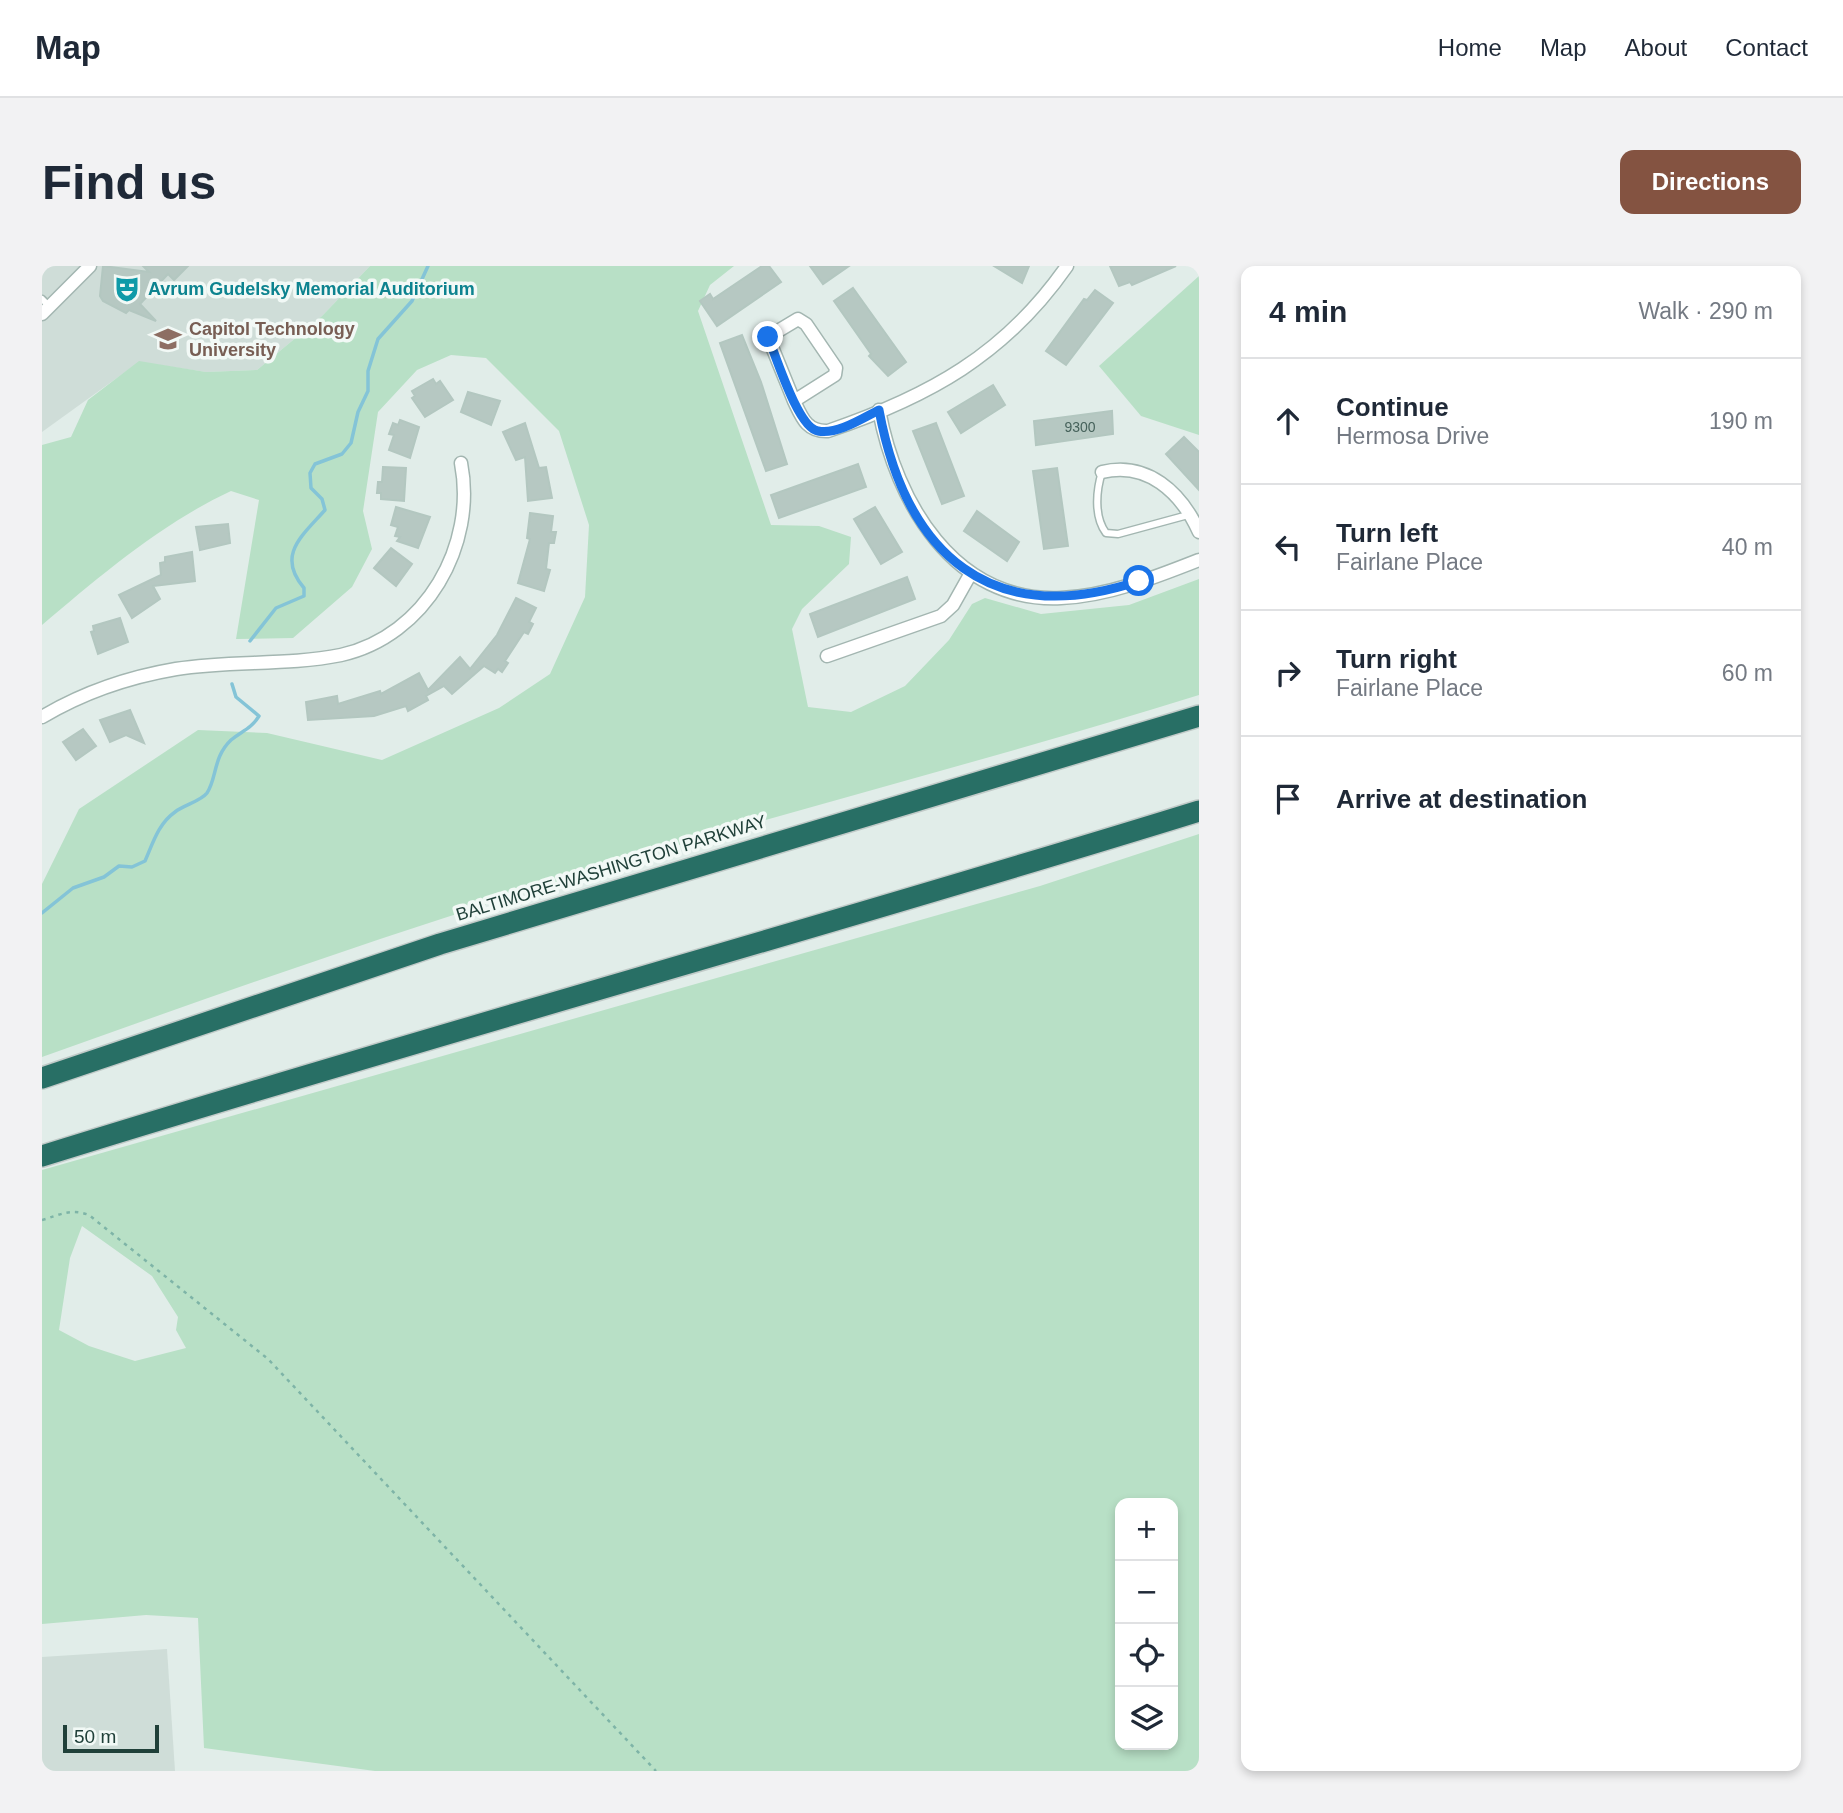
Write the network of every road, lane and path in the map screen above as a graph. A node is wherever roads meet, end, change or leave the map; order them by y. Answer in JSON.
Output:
{"nodes":[{"id":1,"x":90,"y":266,"type":"edge"},
{"id":2,"x":1067,"y":266,"type":"edge"},
{"id":3,"x":45,"y":307,"type":"edge"},
{"id":4,"x":794,"y":401,"type":"junction"},
{"id":5,"x":879,"y":410,"type":"junction"},
{"id":6,"x":461,"y":463,"type":"dead end"},
{"id":7,"x":1102,"y":472,"type":"joint"},
{"id":8,"x":1189,"y":515,"type":"junction"},
{"id":9,"x":1199,"y":532,"type":"edge"},
{"id":10,"x":1199,"y":560,"type":"edge"},
{"id":11,"x":971,"y":573,"type":"junction"},
{"id":12,"x":827,"y":656,"type":"dead end"},
{"id":13,"x":1199,"y":716,"type":"edge"},
{"id":14,"x":42,"y":717,"type":"edge"},
{"id":15,"x":1199,"y":811,"type":"edge"},
{"id":16,"x":42,"y":1078,"type":"edge"},
{"id":17,"x":42,"y":1156,"type":"edge"},
{"id":18,"x":42,"y":1220,"type":"edge"},
{"id":19,"x":656,"y":1771,"type":"edge"}],
"edges":[{"from":1,"to":3,"type":"street"},
{"from":2,"to":5,"type":"street"},
{"from":4,"to":4,"type":"street"},
{"from":4,"to":5,"type":"street"},
{"from":5,"to":11,"type":"street"},
{"from":6,"to":14,"type":"street"},
{"from":7,"to":8,"type":"street"},
{"from":7,"to":8,"type":"lane"},
{"from":8,"to":9,"type":"street"},
{"from":10,"to":11,"type":"street"},
{"from":11,"to":12,"type":"street"},
{"from":13,"to":16,"type":"highway","name":"BALTIMORE-WASHINGTON PARKWAY"},
{"from":15,"to":17,"type":"highway"},
{"from":18,"to":19,"type":"path"}]}
